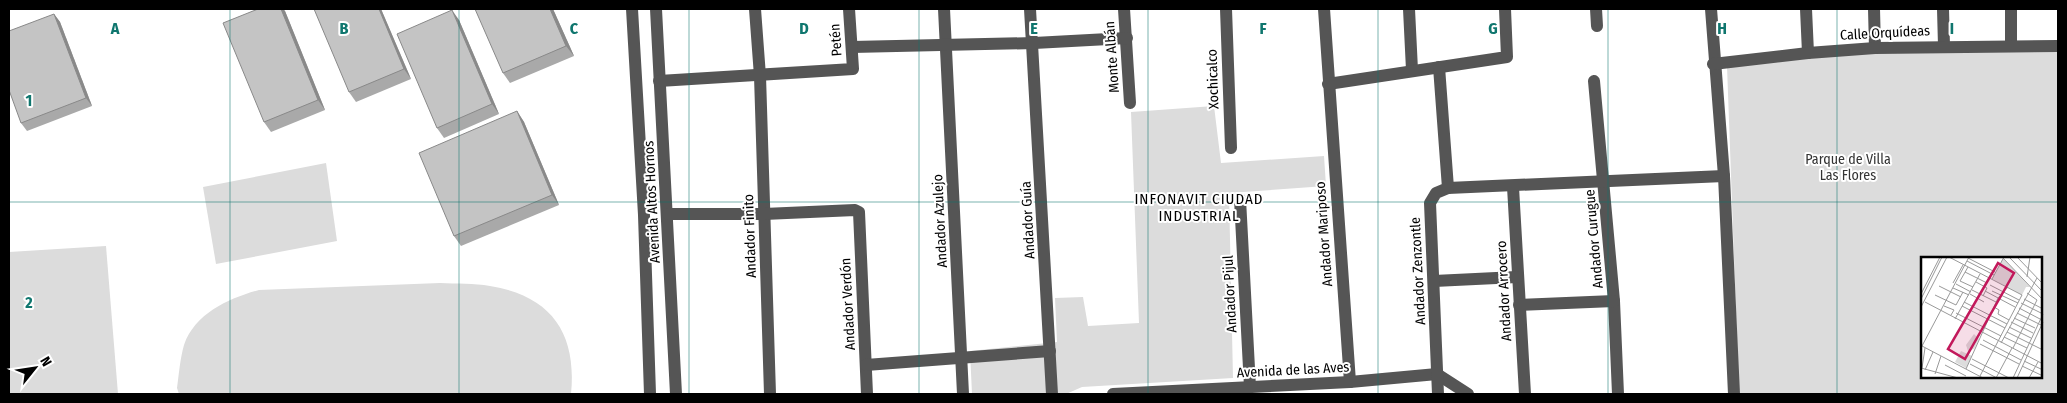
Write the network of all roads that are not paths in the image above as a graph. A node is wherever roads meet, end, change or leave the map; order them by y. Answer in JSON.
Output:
{"nodes":[{"id":1,"x":632,"y":9,"type":"edge"},
{"id":2,"x":656,"y":9,"type":"edge"},
{"id":3,"x":755,"y":9,"type":"edge"},
{"id":4,"x":849,"y":9,"type":"edge"},
{"id":5,"x":944,"y":9,"type":"edge"},
{"id":6,"x":1030,"y":9,"type":"edge"},
{"id":7,"x":1124,"y":9,"type":"edge"},
{"id":8,"x":1226,"y":9,"type":"edge"},
{"id":9,"x":1324,"y":9,"type":"edge"},
{"id":10,"x":1409,"y":9,"type":"edge"},
{"id":11,"x":1505,"y":9,"type":"edge"},
{"id":12,"x":1596,"y":9,"type":"edge"},
{"id":13,"x":1711,"y":9,"type":"edge"},
{"id":14,"x":1806,"y":9,"type":"edge"},
{"id":15,"x":1874,"y":9,"type":"edge"},
{"id":16,"x":1943,"y":9,"type":"edge"},
{"id":17,"x":2011,"y":9,"type":"edge"},
{"id":18,"x":1597,"y":26,"type":"dead end"},
{"id":19,"x":1127,"y":38,"type":"junction"},
{"id":20,"x":1034,"y":43,"type":"junction"},
{"id":21,"x":2011,"y":45,"type":"junction"},
{"id":22,"x":947,"y":46,"type":"junction"},
{"id":23,"x":1944,"y":46,"type":"junction"},
{"id":24,"x":2058,"y":46,"type":"edge"},
{"id":25,"x":852,"y":47,"type":"junction"},
{"id":26,"x":1875,"y":48,"type":"junction"},
{"id":27,"x":1808,"y":53,"type":"junction"},
{"id":28,"x":1714,"y":64,"type":"junction"},
{"id":29,"x":1439,"y":67,"type":"junction"},
{"id":30,"x":1412,"y":70,"type":"junction"},
{"id":31,"x":760,"y":76,"type":"junction"},
{"id":32,"x":1594,"y":80,"type":"dead end"},
{"id":33,"x":659,"y":81,"type":"junction"},
{"id":34,"x":1328,"y":84,"type":"junction"},
{"id":35,"x":1130,"y":103,"type":"dead end"},
{"id":36,"x":1231,"y":148,"type":"dead end"},
{"id":37,"x":1724,"y":176,"type":"junction"},
{"id":38,"x":1604,"y":182,"type":"junction"},
{"id":39,"x":1513,"y":187,"type":"junction"},
{"id":40,"x":1448,"y":188,"type":"junction"},
{"id":41,"x":1240,"y":199,"type":"dead end"},
{"id":42,"x":668,"y":214,"type":"junction"},
{"id":43,"x":764,"y":214,"type":"junction"},
{"id":44,"x":1517,"y":277,"type":"junction"},
{"id":45,"x":1434,"y":281,"type":"junction"},
{"id":46,"x":1614,"y":301,"type":"junction"},
{"id":47,"x":1519,"y":305,"type":"junction"},
{"id":48,"x":1050,"y":351,"type":"junction"},
{"id":49,"x":962,"y":359,"type":"junction"},
{"id":50,"x":866,"y":366,"type":"junction"},
{"id":51,"x":1437,"y":374,"type":"junction"},
{"id":52,"x":1350,"y":382,"type":"junction"},
{"id":53,"x":1250,"y":387,"type":"junction"},
{"id":54,"x":1234,"y":391,"type":"edge"},
{"id":55,"x":650,"y":394,"type":"edge"},
{"id":56,"x":676,"y":394,"type":"edge"},
{"id":57,"x":770,"y":394,"type":"edge"},
{"id":58,"x":867,"y":394,"type":"edge"},
{"id":59,"x":963,"y":394,"type":"edge"},
{"id":60,"x":1052,"y":394,"type":"edge"},
{"id":61,"x":1113,"y":394,"type":"edge"},
{"id":62,"x":1438,"y":394,"type":"edge"},
{"id":63,"x":1468,"y":394,"type":"edge"},
{"id":64,"x":1525,"y":394,"type":"edge"},
{"id":65,"x":1618,"y":394,"type":"edge"},
{"id":66,"x":1734,"y":394,"type":"edge"}],
"edges":[{"from":1,"to":55,"type":"street","name":"Avenida Altos Hornos"},
{"from":2,"to":33,"type":"street","name":"Avenida Altos Hornos"},
{"from":3,"to":31,"type":"street","name":"Andador Finito"},
{"from":4,"to":25,"type":"street","name":"Petén"},
{"from":5,"to":22,"type":"street","name":"Andador Azulejo"},
{"from":6,"to":20,"type":"street","name":"Andador Guía"},
{"from":7,"to":19,"type":"street","name":"Monte Albán"},
{"from":8,"to":36,"type":"street","name":"Xochicalco"},
{"from":9,"to":34,"type":"street","name":"Andador Mariposo"},
{"from":10,"to":30,"type":"street"},
{"from":11,"to":29,"type":"street"},
{"from":12,"to":18,"type":"street"},
{"from":13,"to":28,"type":"street"},
{"from":14,"to":27,"type":"street"},
{"from":15,"to":26,"type":"street"},
{"from":16,"to":23,"type":"street"},
{"from":17,"to":21,"type":"street"},
{"from":19,"to":20,"type":"street"},
{"from":19,"to":35,"type":"street","name":"Monte Albán"},
{"from":20,"to":22,"type":"street"},
{"from":20,"to":48,"type":"street","name":"Andador Guía"},
{"from":21,"to":23,"type":"street","name":"Calle Orquídeas"},
{"from":21,"to":24,"type":"street","name":"Calle Orquídeas"},
{"from":22,"to":25,"type":"street"},
{"from":22,"to":49,"type":"street","name":"Andador Azulejo"},
{"from":23,"to":26,"type":"street","name":"Calle Orquídeas"},
{"from":25,"to":31,"type":"street","name":"Petén"},
{"from":26,"to":27,"type":"street","name":"Calle Orquídeas"},
{"from":27,"to":28,"type":"street","name":"Calle Orquídeas"},
{"from":28,"to":37,"type":"street"},
{"from":29,"to":30,"type":"street"},
{"from":29,"to":40,"type":"street"},
{"from":30,"to":34,"type":"street"},
{"from":31,"to":33,"type":"street"},
{"from":31,"to":43,"type":"street","name":"Andador Finito"},
{"from":32,"to":38,"type":"street","name":"Andador Curugue"},
{"from":33,"to":42,"type":"street","name":"Avenida Altos Hornos"},
{"from":34,"to":52,"type":"street","name":"Andador Mariposo"},
{"from":37,"to":38,"type":"street"},
{"from":37,"to":66,"type":"street"},
{"from":38,"to":39,"type":"street"},
{"from":38,"to":46,"type":"street","name":"Andador Curugue"},
{"from":39,"to":40,"type":"street"},
{"from":39,"to":44,"type":"street","name":"Andador Arrocero"},
{"from":40,"to":45,"type":"street","name":"Andador Zenzontle"},
{"from":41,"to":53,"type":"street","name":"Andador Pijul"},
{"from":42,"to":43,"type":"street"},
{"from":42,"to":56,"type":"street","name":"Avenida Altos Hornos"},
{"from":43,"to":50,"type":"street","name":"Andador Verdón"},
{"from":43,"to":57,"type":"street","name":"Andador Finito"},
{"from":44,"to":45,"type":"street"},
{"from":44,"to":47,"type":"street","name":"Andador Arrocero"},
{"from":45,"to":51,"type":"street","name":"Andador Zenzontle"},
{"from":46,"to":47,"type":"street"},
{"from":46,"to":65,"type":"street","name":"Andador Curugue"},
{"from":47,"to":64,"type":"street","name":"Andador Arrocero"},
{"from":48,"to":49,"type":"street"},
{"from":48,"to":60,"type":"street","name":"Andador Guía"},
{"from":49,"to":50,"type":"street"},
{"from":49,"to":59,"type":"street","name":"Andador Azulejo"},
{"from":50,"to":58,"type":"street","name":"Andador Verdón"},
{"from":51,"to":52,"type":"street","name":"Avenida de las Aves"},
{"from":51,"to":62,"type":"street","name":"Andador Zenzontle"},
{"from":51,"to":63,"type":"street"},
{"from":52,"to":53,"type":"street","name":"Avenida de las Aves"},
{"from":53,"to":54,"type":"street","name":"Avenida de las Aves"},
{"from":54,"to":61,"type":"street","name":"Avenida de las Aves"}]}
